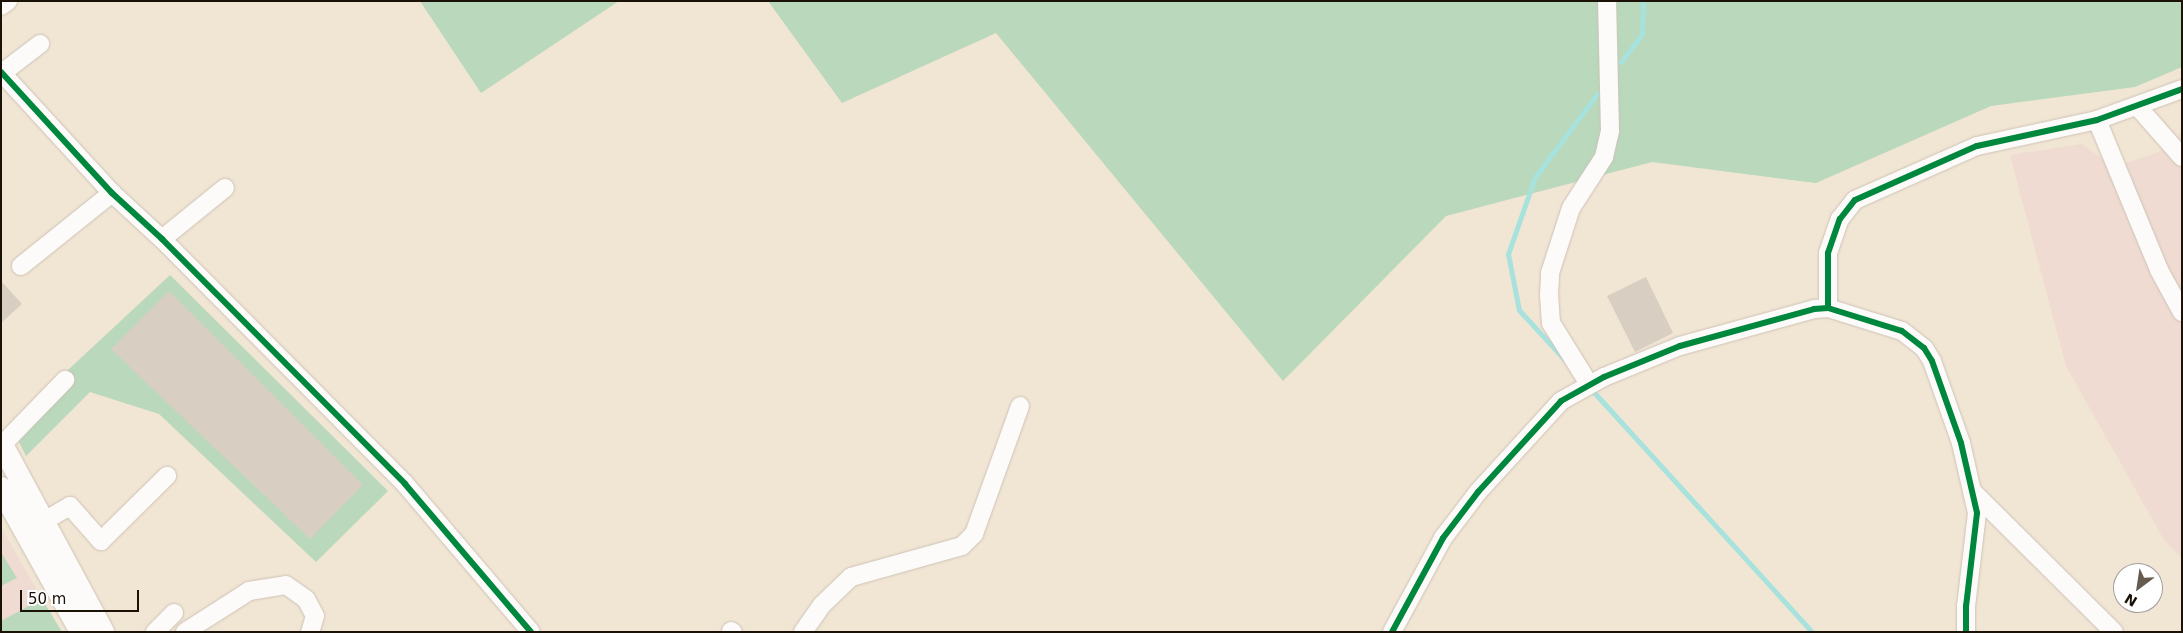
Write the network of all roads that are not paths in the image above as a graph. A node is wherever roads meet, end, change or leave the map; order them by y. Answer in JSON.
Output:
{"nodes":[{"id":1,"x":8,"y":1,"type":"edge"},
{"id":2,"x":1607,"y":1,"type":"edge"},
{"id":3,"x":1,"y":6,"type":"edge"},
{"id":4,"x":40,"y":44,"type":"dead end"},
{"id":5,"x":2,"y":73,"type":"edge"},
{"id":6,"x":2182,"y":89,"type":"edge"},
{"id":7,"x":2138,"y":107,"type":"junction"},
{"id":8,"x":2097,"y":120,"type":"junction"},
{"id":9,"x":2182,"y":157,"type":"edge"},
{"id":10,"x":225,"y":188,"type":"dead end"},
{"id":11,"x":112,"y":193,"type":"junction"},
{"id":12,"x":162,"y":239,"type":"junction"},
{"id":13,"x":21,"y":266,"type":"dead end"},
{"id":14,"x":1828,"y":308,"type":"junction"},
{"id":15,"x":2182,"y":312,"type":"edge"},
{"id":16,"x":65,"y":380,"type":"dead end"},
{"id":17,"x":1585,"y":387,"type":"junction"},
{"id":18,"x":1020,"y":406,"type":"dead end"},
{"id":19,"x":2,"y":444,"type":"edge"},
{"id":20,"x":167,"y":476,"type":"dead end"},
{"id":21,"x":1971,"y":490,"type":"junction"},
{"id":22,"x":3,"y":494,"type":"edge"},
{"id":23,"x":44,"y":521,"type":"junction"},
{"id":24,"x":174,"y":613,"type":"dead end"},
{"id":25,"x":81,"y":632,"type":"edge"},
{"id":26,"x":103,"y":632,"type":"edge"},
{"id":27,"x":155,"y":632,"type":"edge"},
{"id":28,"x":186,"y":632,"type":"edge"},
{"id":29,"x":310,"y":632,"type":"edge"},
{"id":30,"x":531,"y":632,"type":"edge"},
{"id":31,"x":803,"y":632,"type":"edge"},
{"id":32,"x":1392,"y":632,"type":"edge"},
{"id":33,"x":1966,"y":632,"type":"edge"},
{"id":34,"x":2114,"y":632,"type":"edge"}],
"edges":[{"from":1,"to":3,"type":"street"},
{"from":2,"to":17,"type":"street"},
{"from":4,"to":5,"type":"street"},
{"from":5,"to":11,"type":"street"},
{"from":6,"to":7,"type":"street"},
{"from":7,"to":8,"type":"street"},
{"from":7,"to":9,"type":"street"},
{"from":8,"to":14,"type":"street"},
{"from":8,"to":15,"type":"street"},
{"from":10,"to":12,"type":"street"},
{"from":11,"to":12,"type":"street"},
{"from":11,"to":13,"type":"street"},
{"from":12,"to":30,"type":"street"},
{"from":14,"to":17,"type":"street"},
{"from":14,"to":21,"type":"street"},
{"from":16,"to":19,"type":"street"},
{"from":17,"to":32,"type":"street"},
{"from":18,"to":31,"type":"street"},
{"from":19,"to":23,"type":"main road"},
{"from":20,"to":23,"type":"street"},
{"from":21,"to":33,"type":"street"},
{"from":21,"to":34,"type":"street"},
{"from":22,"to":25,"type":"main road"},
{"from":23,"to":26,"type":"main road"},
{"from":24,"to":27,"type":"street"},
{"from":28,"to":29,"type":"street"}]}
